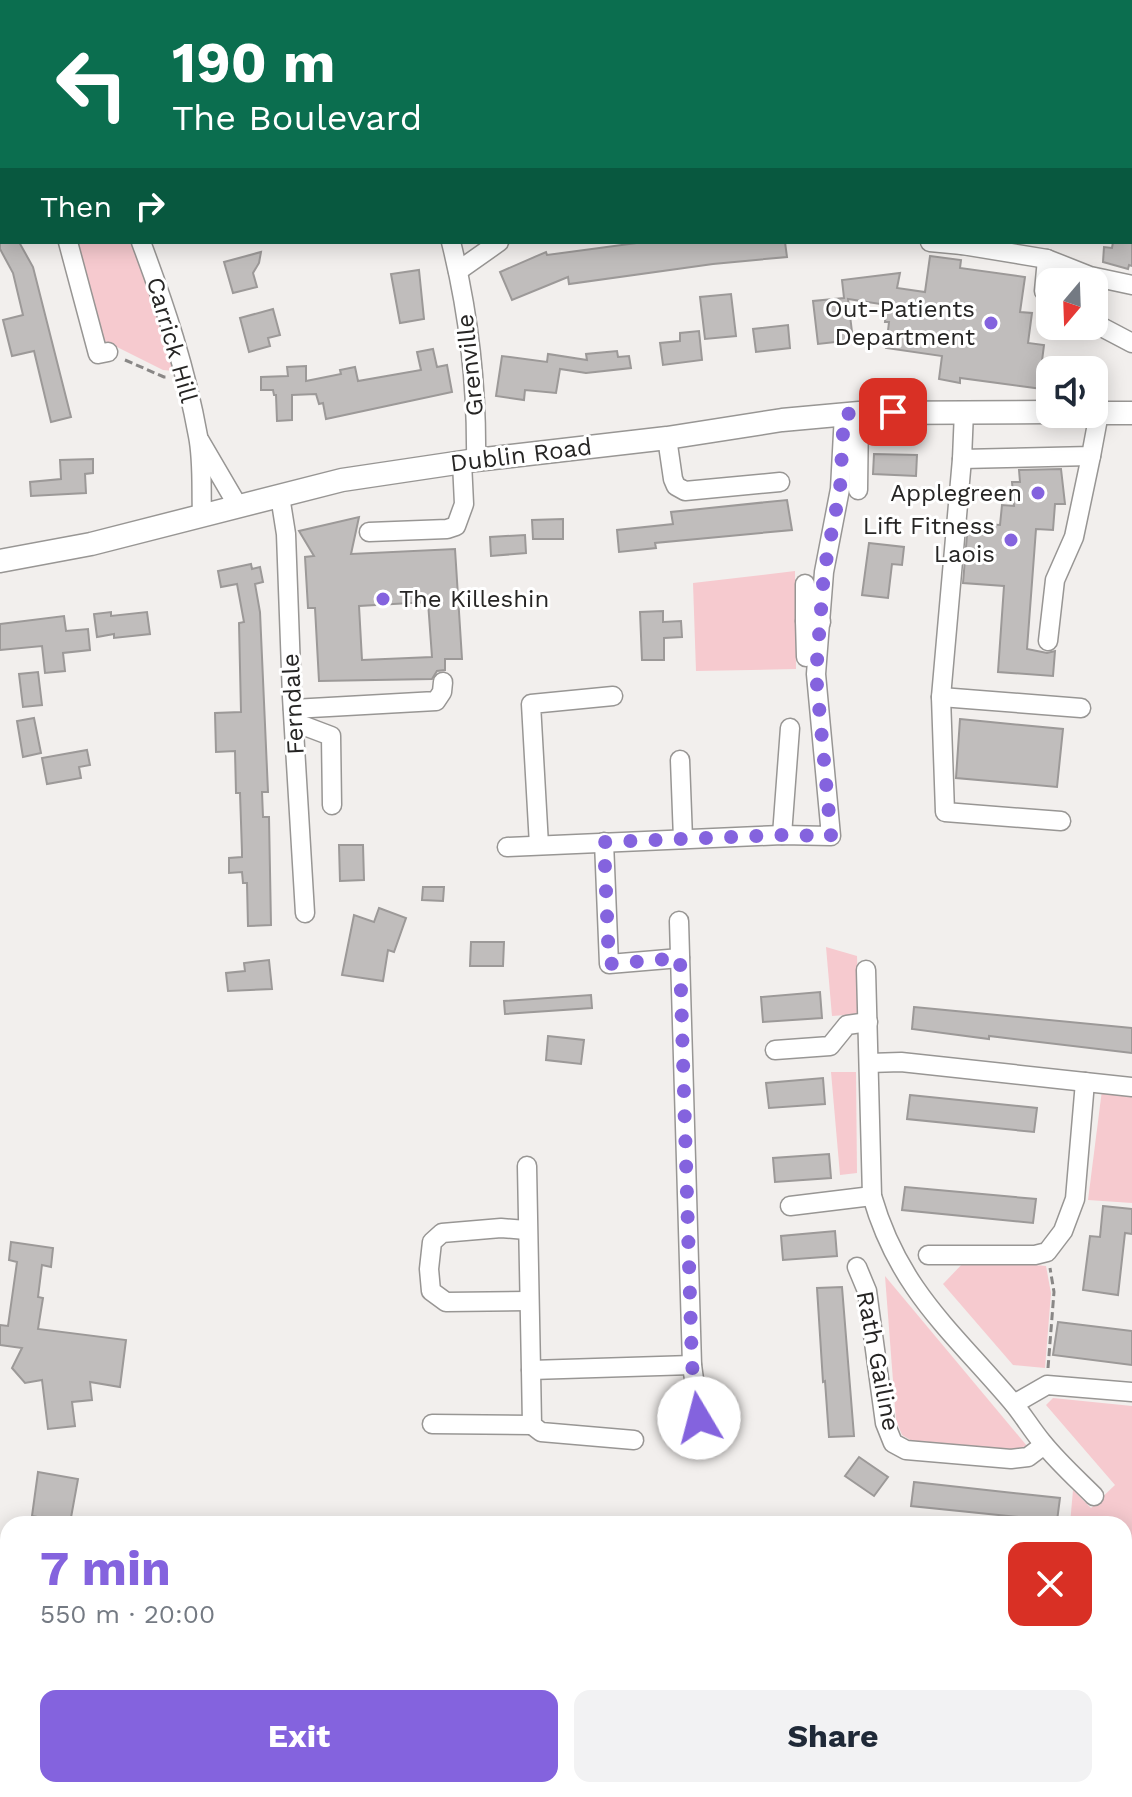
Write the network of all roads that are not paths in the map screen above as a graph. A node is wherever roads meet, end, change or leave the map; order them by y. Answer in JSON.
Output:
{"nodes":[{"id":1,"x":69,"y":244,"type":"edge"},
{"id":2,"x":142,"y":244,"type":"edge"},
{"id":3,"x":451,"y":244,"type":"edge"},
{"id":4,"x":496,"y":244,"type":"edge"},
{"id":5,"x":962,"y":244,"type":"edge"},
{"id":6,"x":1026,"y":249,"type":"edge"},
{"id":7,"x":1047,"y":259,"type":"junction"},
{"id":8,"x":1046,"y":268,"type":"edge"},
{"id":9,"x":458,"y":271,"type":"junction"},
{"id":10,"x":1132,"y":285,"type":"edge"},
{"id":11,"x":1108,"y":330,"type":"edge"},
{"id":12,"x":1132,"y":343,"type":"edge"},
{"id":13,"x":108,"y":352,"type":"road end"},
{"id":14,"x":964,"y":411,"type":"junction"},
{"id":15,"x":1036,"y":412,"type":"edge"},
{"id":16,"x":1108,"y":413,"type":"edge"},
{"id":17,"x":1132,"y":413,"type":"edge"},
{"id":18,"x":852,"y":414,"type":"junction"},
{"id":19,"x":1094,"y":428,"type":"edge"},
{"id":20,"x":667,"y":438,"type":"junction"},
{"id":21,"x":199,"y":439,"type":"junction"},
{"id":22,"x":1091,"y":456,"type":"junction"},
{"id":23,"x":962,"y":459,"type":"junction"},
{"id":24,"x":469,"y":461,"type":"junction"},
{"id":25,"x":780,"y":482,"type":"dead end"},
{"id":26,"x":858,"y":490,"type":"dead end"},
{"id":27,"x":280,"y":496,"type":"junction"},
{"id":28,"x":238,"y":506,"type":"junction"},
{"id":29,"x":202,"y":515,"type":"junction"},
{"id":30,"x":369,"y":532,"type":"dead end"},
{"id":31,"x":0,"y":561,"type":"edge"},
{"id":32,"x":805,"y":584,"type":"dead end"},
{"id":33,"x":813,"y":621,"type":"junction"},
{"id":34,"x":1048,"y":641,"type":"dead end"},
{"id":35,"x":806,"y":657,"type":"dead end"},
{"id":36,"x":438,"y":682,"type":"dead end"},
{"id":37,"x":613,"y":696,"type":"dead end"},
{"id":38,"x":941,"y":697,"type":"junction"},
{"id":39,"x":1081,"y":708,"type":"dead end"},
{"id":40,"x":293,"y":709,"type":"junction"},
{"id":41,"x":790,"y":728,"type":"dead end"},
{"id":42,"x":680,"y":760,"type":"dead end"},
{"id":43,"x":332,"y":805,"type":"dead end"},
{"id":44,"x":1061,"y":821,"type":"dead end"},
{"id":45,"x":782,"y":835,"type":"junction"},
{"id":46,"x":683,"y":839,"type":"junction"},
{"id":47,"x":604,"y":842,"type":"junction"},
{"id":48,"x":539,"y":845,"type":"junction"},
{"id":49,"x":507,"y":847,"type":"dead end"},
{"id":50,"x":305,"y":913,"type":"dead end"},
{"id":51,"x":679,"y":921,"type":"dead end"},
{"id":52,"x":680,"y":958,"type":"junction"},
{"id":53,"x":866,"y":970,"type":"dead end"},
{"id":54,"x":868,"y":1022,"type":"junction"},
{"id":55,"x":775,"y":1050,"type":"dead end"},
{"id":56,"x":869,"y":1063,"type":"junction"},
{"id":57,"x":1085,"y":1082,"type":"junction"},
{"id":58,"x":1132,"y":1087,"type":"edge"},
{"id":59,"x":527,"y":1166,"type":"dead end"},
{"id":60,"x":872,"y":1196,"type":"junction"},
{"id":61,"x":790,"y":1206,"type":"dead end"},
{"id":62,"x":526,"y":1230,"type":"junction"},
{"id":63,"x":928,"y":1255,"type":"dead end"},
{"id":64,"x":857,"y":1267,"type":"dead end"},
{"id":65,"x":528,"y":1301,"type":"junction"},
{"id":66,"x":692,"y":1365,"type":"junction"},
{"id":67,"x":531,"y":1370,"type":"junction"},
{"id":68,"x":1132,"y":1392,"type":"edge"},
{"id":69,"x":1014,"y":1404,"type":"junction"},
{"id":70,"x":432,"y":1424,"type":"dead end"},
{"id":71,"x":532,"y":1425,"type":"junction"},
{"id":72,"x":634,"y":1440,"type":"dead end"},
{"id":73,"x":703,"y":1444,"type":"dead end"},
{"id":74,"x":1044,"y":1445,"type":"junction"},
{"id":75,"x":1094,"y":1496,"type":"dead end"}],
"edges":[{"from":1,"to":13,"type":"street"},
{"from":2,"to":21,"type":"street","name":"Carrick Hill"},
{"from":3,"to":9,"type":"street","name":"Grenville"},
{"from":4,"to":9,"type":"street"},
{"from":5,"to":6,"type":"street"},
{"from":6,"to":7,"type":"street"},
{"from":7,"to":8,"type":"street"},
{"from":7,"to":10,"type":"street"},
{"from":9,"to":24,"type":"street","name":"Grenville"},
{"from":11,"to":12,"type":"street"},
{"from":14,"to":15,"type":"main road","name":"Dublin Road"},
{"from":14,"to":18,"type":"main road","name":"Dublin Road"},
{"from":14,"to":23,"type":"street"},
{"from":16,"to":17,"type":"main road"},
{"from":18,"to":20,"type":"main road","name":"Dublin Road"},
{"from":18,"to":26,"type":"street"},
{"from":18,"to":33,"type":"street"},
{"from":19,"to":22,"type":"street"},
{"from":20,"to":24,"type":"main road","name":"Dublin Road"},
{"from":20,"to":25,"type":"street"},
{"from":21,"to":28,"type":"street","name":"Carrick Hill"},
{"from":21,"to":29,"type":"street","name":"Carrick Hill"},
{"from":22,"to":23,"type":"street"},
{"from":22,"to":34,"type":"street"},
{"from":23,"to":38,"type":"street"},
{"from":24,"to":27,"type":"main road","name":"Dublin Road"},
{"from":24,"to":30,"type":"street","name":"Grenville"},
{"from":27,"to":28,"type":"main road","name":"Dublin Road"},
{"from":27,"to":40,"type":"street","name":"Ferndale"},
{"from":28,"to":29,"type":"main road","name":"Dublin Road"},
{"from":29,"to":31,"type":"main road","name":"Dublin Road"},
{"from":32,"to":33,"type":"street"},
{"from":33,"to":35,"type":"street"},
{"from":33,"to":45,"type":"street"},
{"from":36,"to":40,"type":"street"},
{"from":37,"to":48,"type":"street"},
{"from":38,"to":39,"type":"street"},
{"from":38,"to":44,"type":"street"},
{"from":40,"to":43,"type":"street"},
{"from":40,"to":50,"type":"street","name":"Ferndale"},
{"from":41,"to":45,"type":"street"},
{"from":42,"to":46,"type":"street"},
{"from":45,"to":46,"type":"street"},
{"from":46,"to":47,"type":"street"},
{"from":47,"to":48,"type":"street"},
{"from":47,"to":52,"type":"street"},
{"from":48,"to":49,"type":"street"},
{"from":51,"to":52,"type":"street"},
{"from":52,"to":66,"type":"street"},
{"from":53,"to":54,"type":"street","name":"Rath Gailine"},
{"from":54,"to":55,"type":"street"},
{"from":54,"to":56,"type":"street","name":"Rath Gailine"},
{"from":56,"to":57,"type":"street"},
{"from":56,"to":60,"type":"street","name":"Rath Gailine"},
{"from":57,"to":58,"type":"street"},
{"from":57,"to":63,"type":"street"},
{"from":59,"to":62,"type":"street"},
{"from":60,"to":61,"type":"street"},
{"from":60,"to":69,"type":"street","name":"Rath Gailine"},
{"from":62,"to":65,"type":"street"},
{"from":62,"to":65,"type":"street"},
{"from":64,"to":74,"type":"street","name":"Rath Gailine"},
{"from":65,"to":67,"type":"street"},
{"from":66,"to":67,"type":"street"},
{"from":66,"to":73,"type":"street"},
{"from":67,"to":71,"type":"street"},
{"from":68,"to":69,"type":"street"},
{"from":69,"to":74,"type":"street","name":"Rath Gailine"},
{"from":70,"to":71,"type":"street"},
{"from":71,"to":72,"type":"street"},
{"from":74,"to":75,"type":"street","name":"Rath Gailine"}]}
